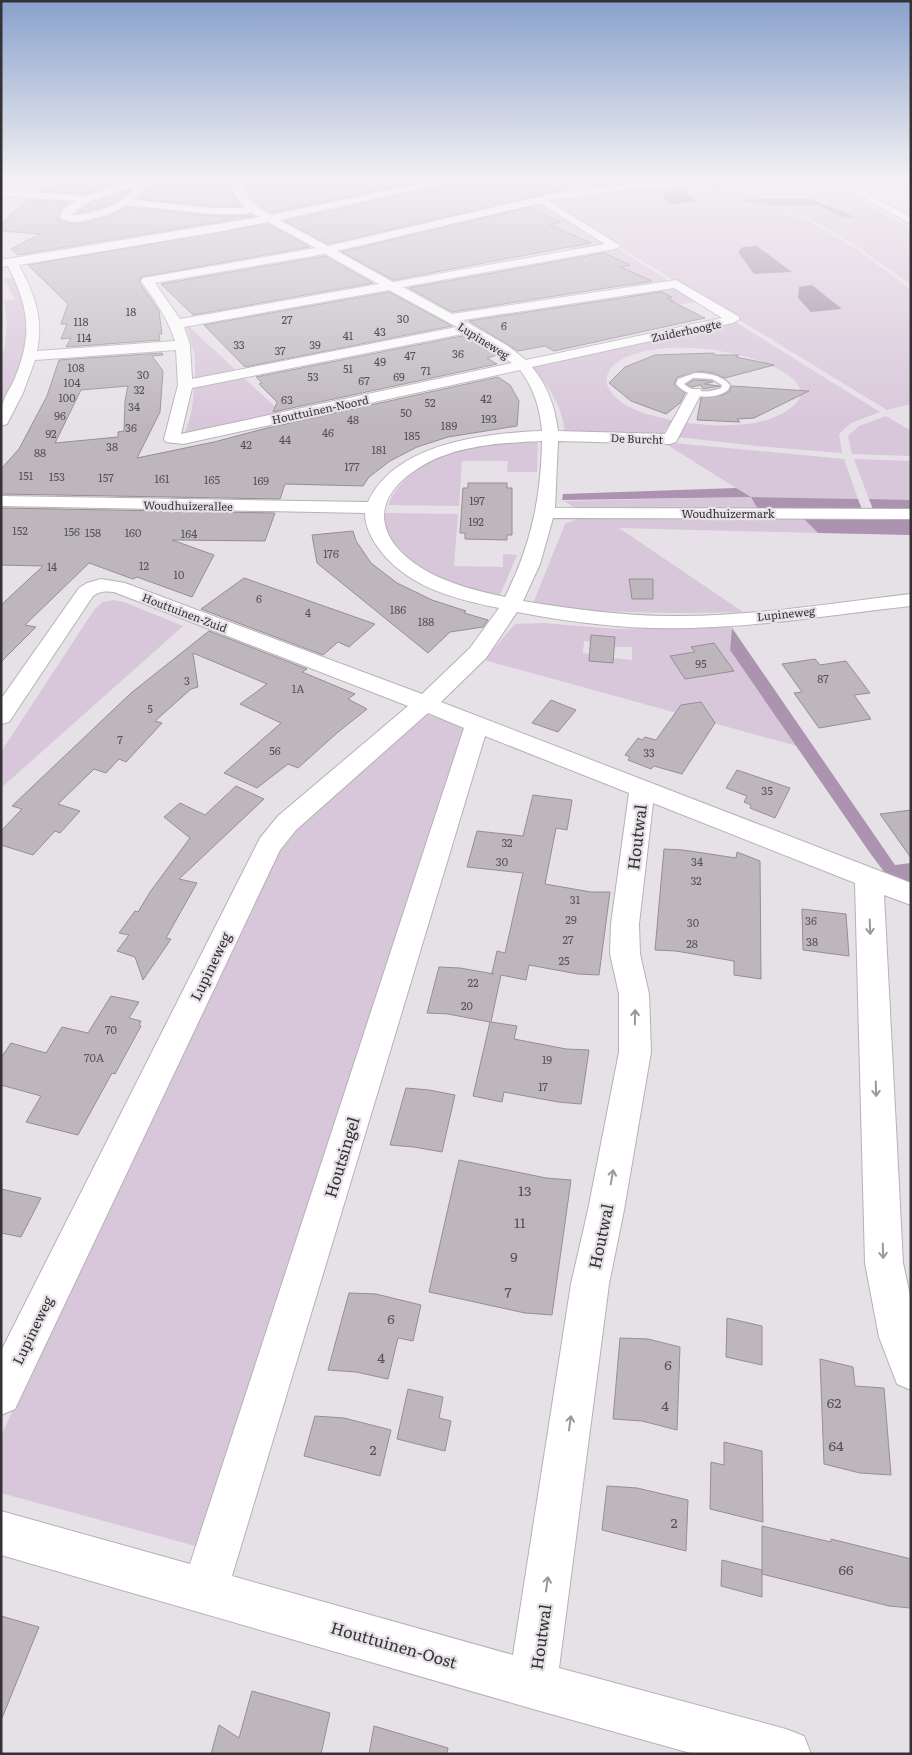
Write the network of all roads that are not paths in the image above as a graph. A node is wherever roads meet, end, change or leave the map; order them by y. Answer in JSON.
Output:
{"nodes":[{"id":1,"x":6,"y":263,"type":"edge"},
{"id":2,"x":252,"y":263,"type":"edge"},
{"id":3,"x":351,"y":263,"type":"edge"},
{"id":4,"x":518,"y":263,"type":"edge"},
{"id":5,"x":391,"y":285,"type":"junction"},
{"id":6,"x":449,"y":318,"type":"junction"},
{"id":7,"x":176,"y":324,"type":"junction"},
{"id":8,"x":467,"y":329,"type":"junction"},
{"id":9,"x":183,"y":344,"type":"junction"},
{"id":10,"x":30,"y":356,"type":"junction"},
{"id":11,"x":523,"y":366,"type":"junction"},
{"id":12,"x":185,"y":385,"type":"junction"},
{"id":13,"x":695,"y":392,"type":"junction"},
{"id":14,"x":1,"y":421,"type":"edge"},
{"id":15,"x":551,"y":436,"type":"junction"},
{"id":16,"x":1,"y":501,"type":"edge"},
{"id":17,"x":375,"y":508,"type":"junction"},
{"id":18,"x":546,"y":513,"type":"junction"},
{"id":19,"x":911,"y":514,"type":"edge"},
{"id":20,"x":911,"y":600,"type":"edge"},
{"id":21,"x":511,"y":606,"type":"junction"},
{"id":22,"x":425,"y":704,"type":"junction"},
{"id":23,"x":1,"y":717,"type":"edge"},
{"id":24,"x":476,"y":724,"type":"junction"},
{"id":25,"x":642,"y":789,"type":"junction"},
{"id":26,"x":869,"y":878,"type":"junction"},
{"id":27,"x":911,"y":894,"type":"edge"},
{"id":28,"x":911,"y":1370,"type":"edge"},
{"id":29,"x":1,"y":1395,"type":"edge"},
{"id":30,"x":1,"y":1533,"type":"edge"},
{"id":31,"x":205,"y":1589,"type":"junction"},
{"id":32,"x":533,"y":1684,"type":"junction"},
{"id":33,"x":786,"y":1754,"type":"edge"}],
"edges":[{"from":1,"to":10,"type":"main road"},
{"from":2,"to":7,"type":"main road","name":"Houttuinen-Noord"},
{"from":3,"to":5,"type":"main road","name":"Lupineweg"},
{"from":4,"to":5,"type":"main road"},
{"from":5,"to":6,"type":"main road","name":"Lupineweg"},
{"from":5,"to":7,"type":"main road"},
{"from":6,"to":8,"type":"main road","name":"Lupineweg"},
{"from":6,"to":11,"type":"main road","name":"Zuiderhoogte"},
{"from":7,"to":9,"type":"main road","name":"Houttuinen-Noord"},
{"from":8,"to":11,"type":"main road","name":"Lupineweg"},
{"from":8,"to":12,"type":"main road"},
{"from":9,"to":10,"type":"main road"},
{"from":9,"to":12,"type":"main road","name":"Houttuinen-Noord"},
{"from":10,"to":14,"type":"main road"},
{"from":11,"to":12,"type":"main road","name":"Houttuinen-Noord"},
{"from":11,"to":15,"type":"main road","name":"Lupineweg"},
{"from":13,"to":13,"type":"lane"},
{"from":13,"to":15,"type":"main road","name":"De Burcht"},
{"from":15,"to":17,"type":"main road"},
{"from":15,"to":18,"type":"main road","name":"Lupineweg"},
{"from":16,"to":17,"type":"main road","name":"Woudhuizerallee"},
{"from":17,"to":21,"type":"main road"},
{"from":18,"to":19,"type":"main road","name":"Woudhuizermark"},
{"from":18,"to":21,"type":"main road","name":"Lupineweg"},
{"from":20,"to":21,"type":"main road","name":"Lupineweg"},
{"from":21,"to":22,"type":"main road","name":"Lupineweg"},
{"from":22,"to":23,"type":"main road","name":"Houttuinen-Zuid"},
{"from":22,"to":24,"type":"main road","name":"Houtwal"},
{"from":22,"to":29,"type":"main road","name":"Lupineweg"},
{"from":24,"to":25,"type":"main road","name":"Houtwal"},
{"from":24,"to":31,"type":"main road","name":"Houtsingel"},
{"from":25,"to":26,"type":"main road","name":"Houtwal"},
{"from":32,"to":25,"type":"main road","name":"Houtwal","one_way":true},
{"from":26,"to":27,"type":"main road","name":"Houtwal"},
{"from":26,"to":28,"type":"main road","one_way":true},
{"from":30,"to":31,"type":"main road","name":"Houttuinen-Oost"},
{"from":31,"to":32,"type":"main road","name":"Houttuinen-Oost"},
{"from":32,"to":33,"type":"main road","name":"Houttuinen-Oost"}]}
